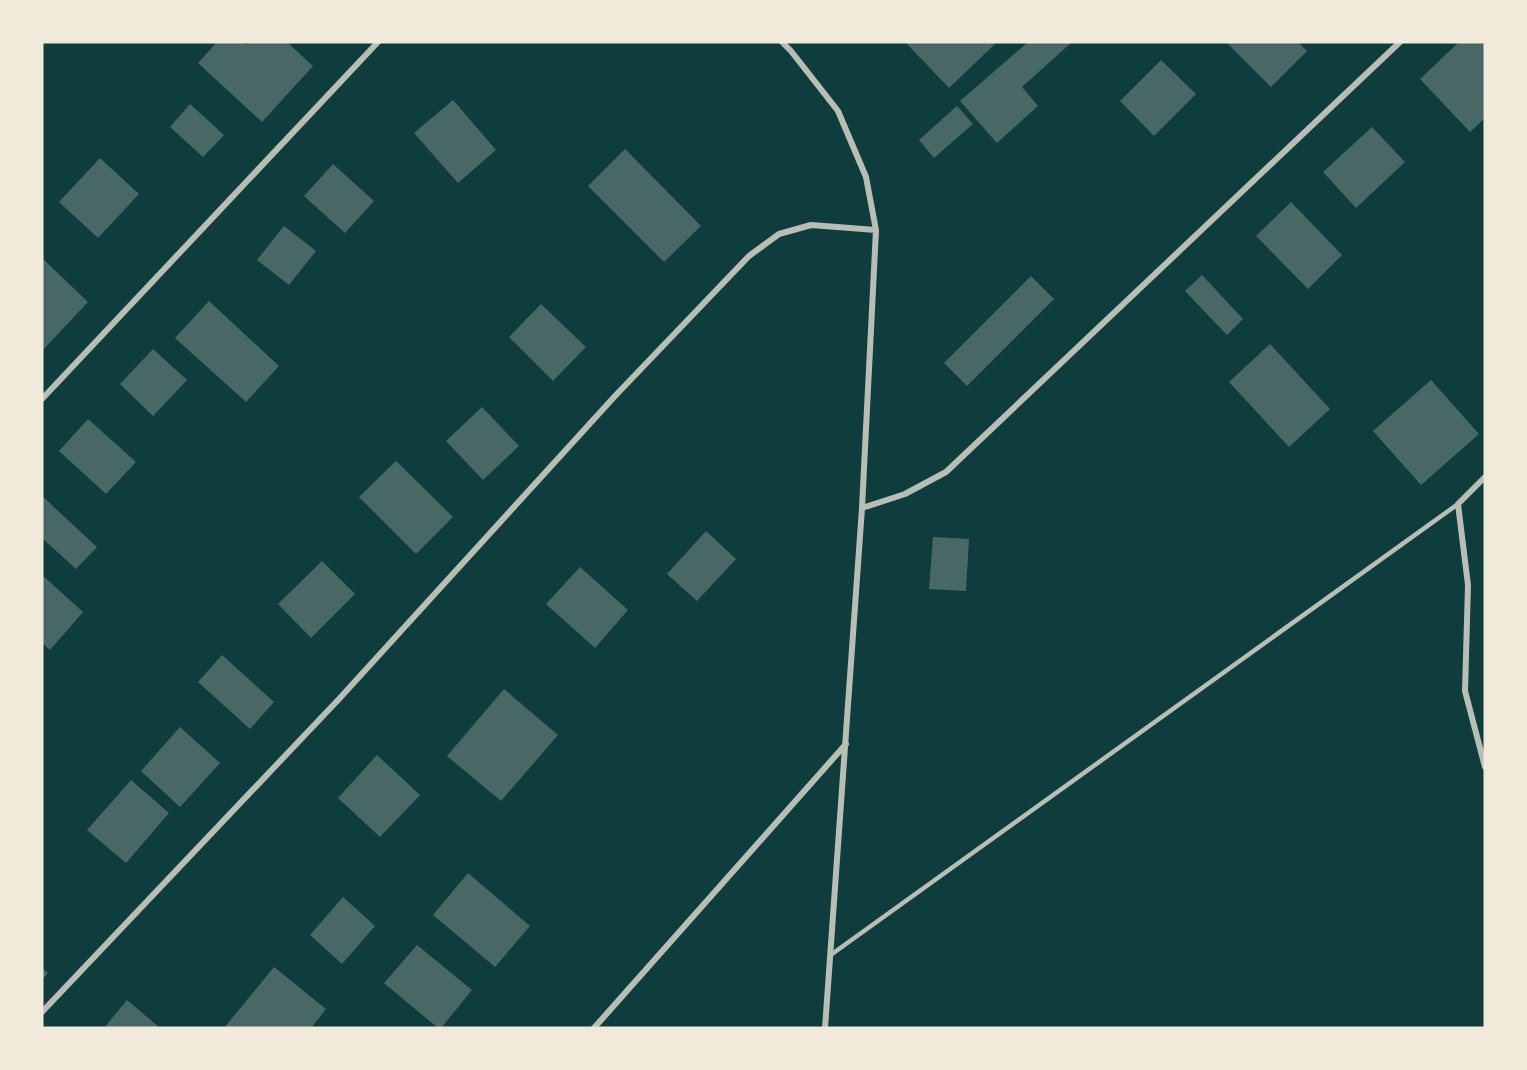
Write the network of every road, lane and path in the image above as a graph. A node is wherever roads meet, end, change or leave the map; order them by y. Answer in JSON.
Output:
{"nodes":[{"id":1,"x":378,"y":42,"type":"edge"},
{"id":2,"x":782,"y":42,"type":"edge"},
{"id":3,"x":1400,"y":42,"type":"edge"},
{"id":4,"x":876,"y":230,"type":"junction"},
{"id":5,"x":42,"y":399,"type":"edge"},
{"id":6,"x":1485,"y":477,"type":"edge"},
{"id":7,"x":1458,"y":504,"type":"junction"},
{"id":8,"x":862,"y":508,"type":"junction"},
{"id":9,"x":846,"y":744,"type":"junction"},
{"id":10,"x":1485,"y":767,"type":"edge"},
{"id":11,"x":832,"y":954,"type":"junction"},
{"id":12,"x":42,"y":1012,"type":"edge"},
{"id":13,"x":594,"y":1028,"type":"edge"},
{"id":14,"x":825,"y":1028,"type":"edge"}],
"edges":[{"from":1,"to":5,"type":"street"},
{"from":2,"to":4,"type":"street"},
{"from":3,"to":8,"type":"street"},
{"from":4,"to":8,"type":"street"},
{"from":4,"to":12,"type":"street"},
{"from":6,"to":7,"type":"street"},
{"from":7,"to":10,"type":"street"},
{"from":7,"to":11,"type":"lane"},
{"from":8,"to":9,"type":"street"},
{"from":9,"to":11,"type":"street"},
{"from":9,"to":13,"type":"street"},
{"from":11,"to":14,"type":"street"}]}
